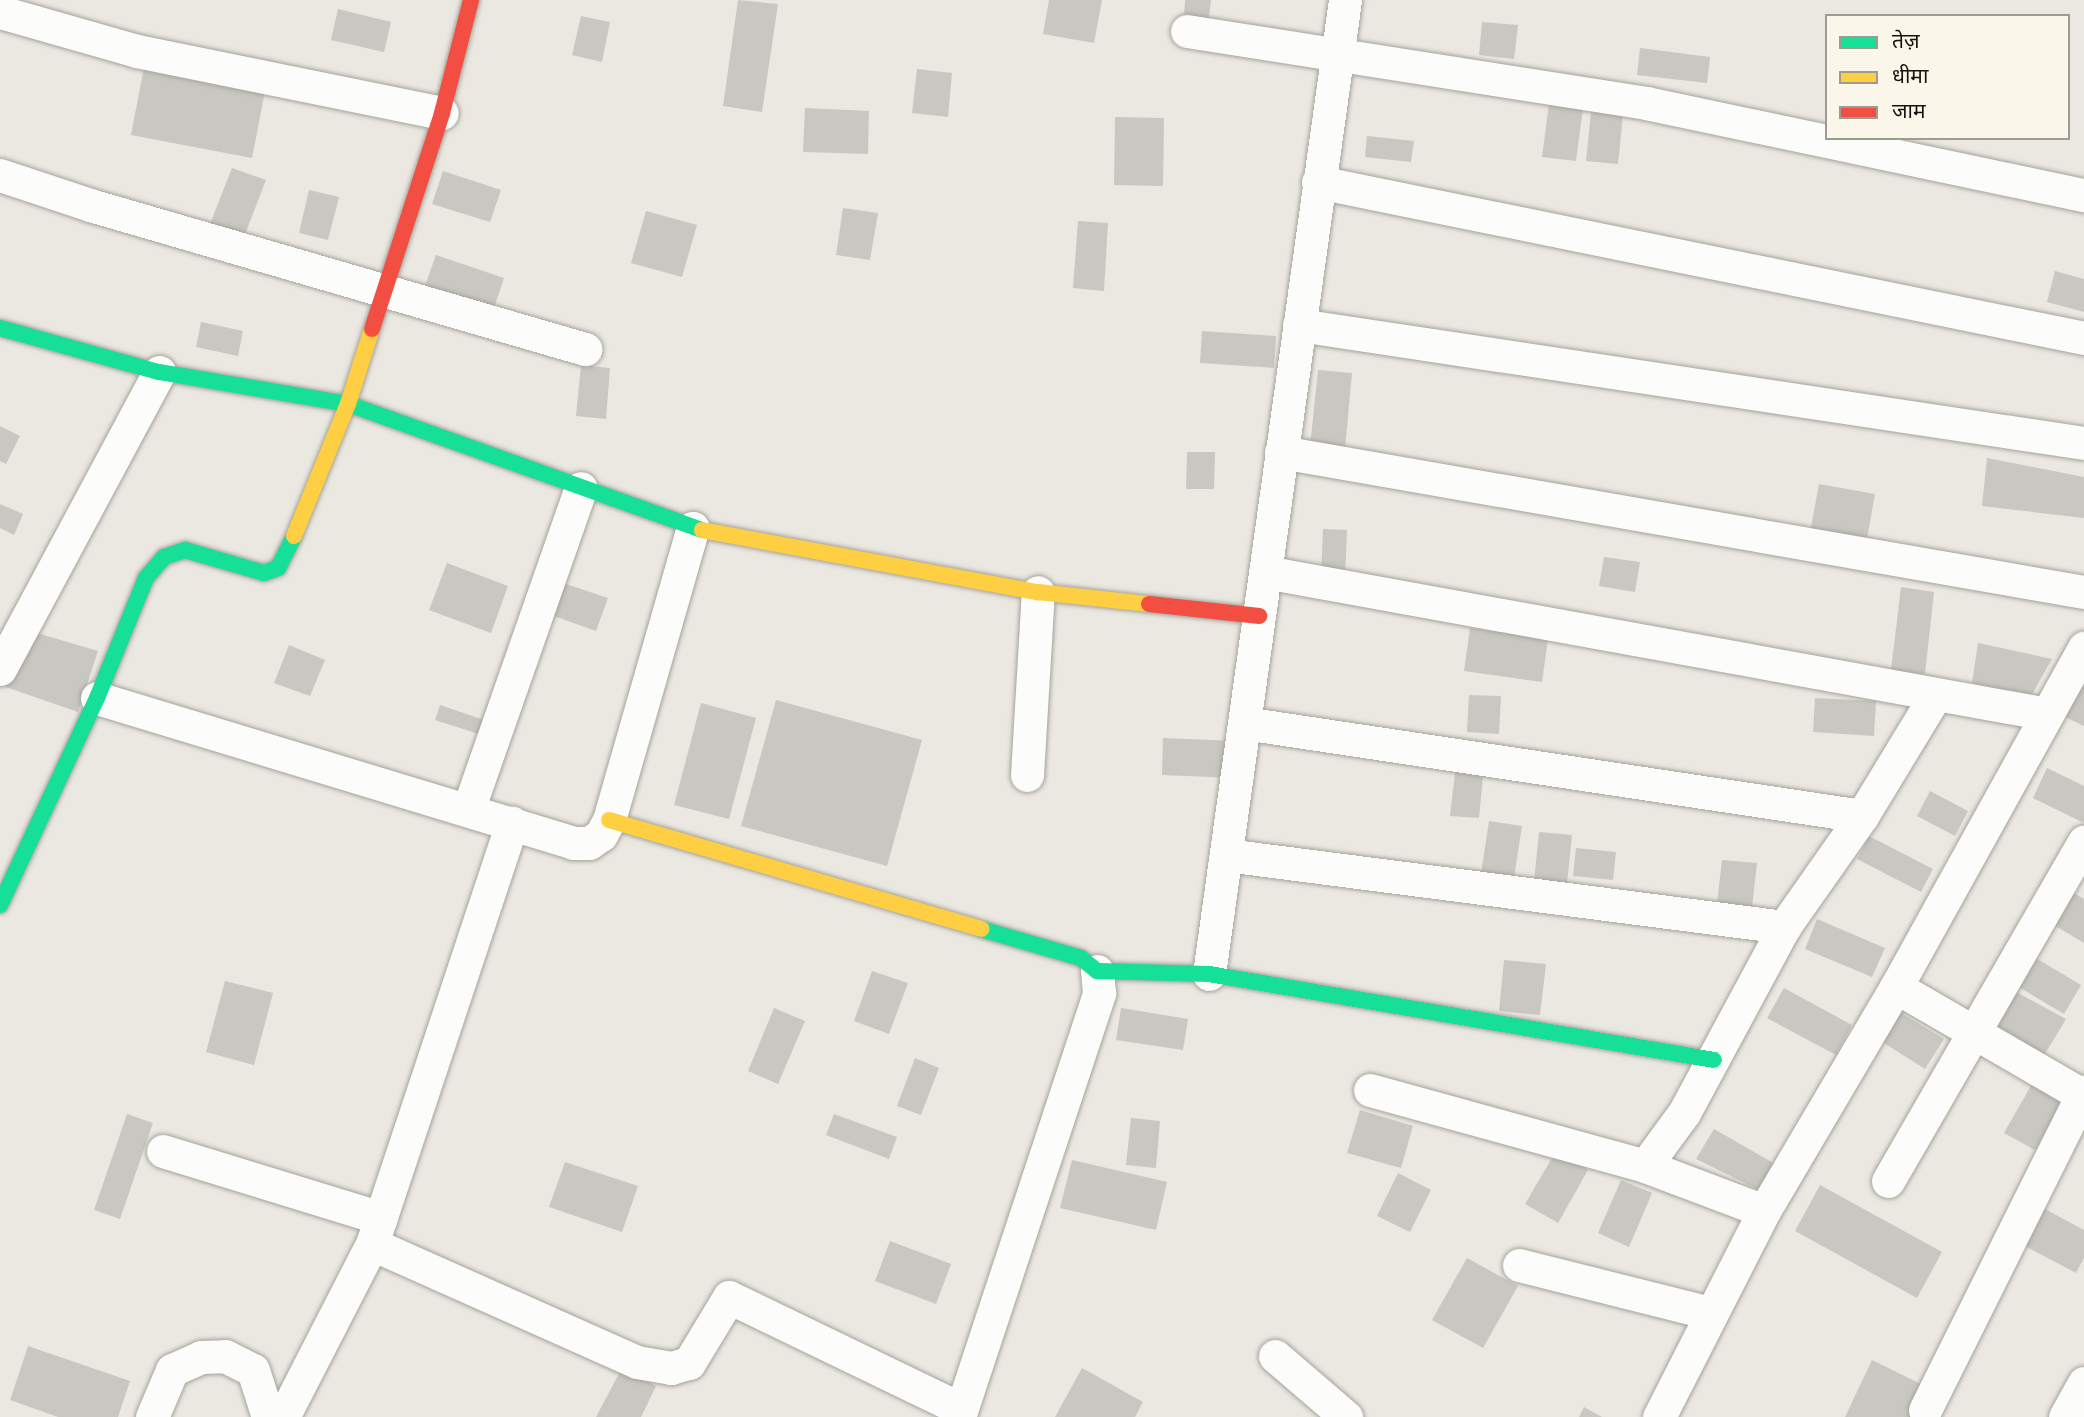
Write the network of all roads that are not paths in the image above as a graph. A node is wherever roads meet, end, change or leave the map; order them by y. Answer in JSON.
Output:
{"nodes":[{"id":1,"x":471,"y":0,"type":"edge"},
{"id":2,"x":1345,"y":0,"type":"edge"},
{"id":3,"x":0,"y":12,"type":"edge"},
{"id":4,"x":1187,"y":31,"type":"dead end"},
{"id":5,"x":1336,"y":54,"type":"junction"},
{"id":6,"x":442,"y":113,"type":"junction"},
{"id":7,"x":0,"y":175,"type":"edge"},
{"id":8,"x":1318,"y":182,"type":"junction"},
{"id":9,"x":2084,"y":195,"type":"edge"},
{"id":10,"x":383,"y":288,"type":"junction"},
{"id":11,"x":1299,"y":325,"type":"junction"},
{"id":12,"x":0,"y":328,"type":"edge"},
{"id":13,"x":2084,"y":338,"type":"edge"},
{"id":14,"x":585,"y":349,"type":"dead end"},
{"id":15,"x":159,"y":372,"type":"junction"},
{"id":16,"x":348,"y":404,"type":"junction"},
{"id":17,"x":2084,"y":443,"type":"edge"},
{"id":18,"x":1281,"y":452,"type":"junction"},
{"id":19,"x":581,"y":488,"type":"junction"},
{"id":20,"x":693,"y":528,"type":"junction"},
{"id":21,"x":1265,"y":572,"type":"junction"},
{"id":22,"x":1038,"y":592,"type":"junction"},
{"id":23,"x":2084,"y":592,"type":"edge"},
{"id":24,"x":1259,"y":616,"type":"junction"},
{"id":25,"x":2084,"y":648,"type":"edge"},
{"id":26,"x":0,"y":669,"type":"edge"},
{"id":27,"x":1935,"y":696,"type":"junction"},
{"id":28,"x":97,"y":698,"type":"junction"},
{"id":29,"x":2047,"y":715,"type":"junction"},
{"id":30,"x":1244,"y":723,"type":"junction"},
{"id":31,"x":1027,"y":775,"type":"dead end"},
{"id":32,"x":468,"y":810,"type":"junction"},
{"id":33,"x":1861,"y":816,"type":"junction"},
{"id":34,"x":609,"y":820,"type":"junction"},
{"id":35,"x":512,"y":823,"type":"junction"},
{"id":36,"x":2084,"y":841,"type":"edge"},
{"id":37,"x":1226,"y":855,"type":"junction"},
{"id":38,"x":0,"y":905,"type":"edge"},
{"id":39,"x":1784,"y":927,"type":"junction"},
{"id":40,"x":1097,"y":971,"type":"junction"},
{"id":41,"x":1209,"y":974,"type":"junction"},
{"id":42,"x":1896,"y":987,"type":"junction"},
{"id":43,"x":1973,"y":1032,"type":"junction"},
{"id":44,"x":1714,"y":1060,"type":"junction"},
{"id":45,"x":1370,"y":1090,"type":"dead end"},
{"id":46,"x":2083,"y":1094,"type":"edge"},
{"id":47,"x":163,"y":1151,"type":"dead end"},
{"id":48,"x":1645,"y":1166,"type":"junction"},
{"id":49,"x":1888,"y":1181,"type":"dead end"},
{"id":50,"x":1764,"y":1211,"type":"junction"},
{"id":51,"x":376,"y":1231,"type":"junction"},
{"id":52,"x":1519,"y":1265,"type":"dead end"},
{"id":53,"x":1710,"y":1313,"type":"junction"},
{"id":54,"x":1275,"y":1356,"type":"dead end"},
{"id":55,"x":2084,"y":1384,"type":"edge"},
{"id":56,"x":1925,"y":1410,"type":"dead end"},
{"id":57,"x":960,"y":1413,"type":"edge"},
{"id":58,"x":152,"y":1417,"type":"edge"},
{"id":59,"x":268,"y":1417,"type":"edge"},
{"id":60,"x":283,"y":1417,"type":"edge"},
{"id":61,"x":1346,"y":1417,"type":"edge"},
{"id":62,"x":1659,"y":1417,"type":"edge"},
{"id":63,"x":2065,"y":1417,"type":"edge"}],
"edges":[{"from":1,"to":6,"type":"street"},
{"from":2,"to":5,"type":"street"},
{"from":3,"to":6,"type":"street"},
{"from":4,"to":5,"type":"street"},
{"from":5,"to":8,"type":"street"},
{"from":5,"to":9,"type":"street"},
{"from":6,"to":10,"type":"street"},
{"from":7,"to":10,"type":"street"},
{"from":8,"to":11,"type":"street"},
{"from":8,"to":13,"type":"street"},
{"from":10,"to":14,"type":"street"},
{"from":10,"to":16,"type":"street"},
{"from":11,"to":17,"type":"street"},
{"from":11,"to":18,"type":"street"},
{"from":12,"to":15,"type":"street"},
{"from":15,"to":16,"type":"street"},
{"from":15,"to":26,"type":"street"},
{"from":16,"to":19,"type":"street"},
{"from":16,"to":28,"type":"street"},
{"from":18,"to":21,"type":"street"},
{"from":18,"to":23,"type":"street"},
{"from":19,"to":20,"type":"street"},
{"from":19,"to":32,"type":"street"},
{"from":20,"to":22,"type":"street"},
{"from":20,"to":34,"type":"street"},
{"from":21,"to":24,"type":"street"},
{"from":21,"to":27,"type":"street"},
{"from":22,"to":24,"type":"street"},
{"from":22,"to":31,"type":"street"},
{"from":24,"to":30,"type":"street"},
{"from":25,"to":29,"type":"street"},
{"from":27,"to":29,"type":"street"},
{"from":27,"to":33,"type":"street"},
{"from":28,"to":32,"type":"street"},
{"from":28,"to":38,"type":"street"},
{"from":29,"to":42,"type":"street"},
{"from":30,"to":33,"type":"street"},
{"from":30,"to":37,"type":"street"},
{"from":32,"to":35,"type":"street"},
{"from":33,"to":39,"type":"street"},
{"from":34,"to":35,"type":"street"},
{"from":34,"to":40,"type":"street"},
{"from":35,"to":51,"type":"street"},
{"from":36,"to":43,"type":"street"},
{"from":37,"to":39,"type":"street"},
{"from":37,"to":41,"type":"street"},
{"from":39,"to":44,"type":"street"},
{"from":40,"to":41,"type":"street"},
{"from":40,"to":57,"type":"street"},
{"from":41,"to":44,"type":"street"},
{"from":42,"to":43,"type":"street"},
{"from":42,"to":50,"type":"street"},
{"from":43,"to":46,"type":"street"},
{"from":43,"to":49,"type":"street"},
{"from":44,"to":48,"type":"street"},
{"from":45,"to":48,"type":"street"},
{"from":46,"to":56,"type":"street"},
{"from":47,"to":51,"type":"street"},
{"from":48,"to":50,"type":"street"},
{"from":50,"to":53,"type":"street"},
{"from":51,"to":57,"type":"street"},
{"from":51,"to":60,"type":"street"},
{"from":52,"to":53,"type":"street"},
{"from":53,"to":62,"type":"street"},
{"from":54,"to":61,"type":"street"},
{"from":55,"to":63,"type":"street"},
{"from":58,"to":59,"type":"street"}]}
